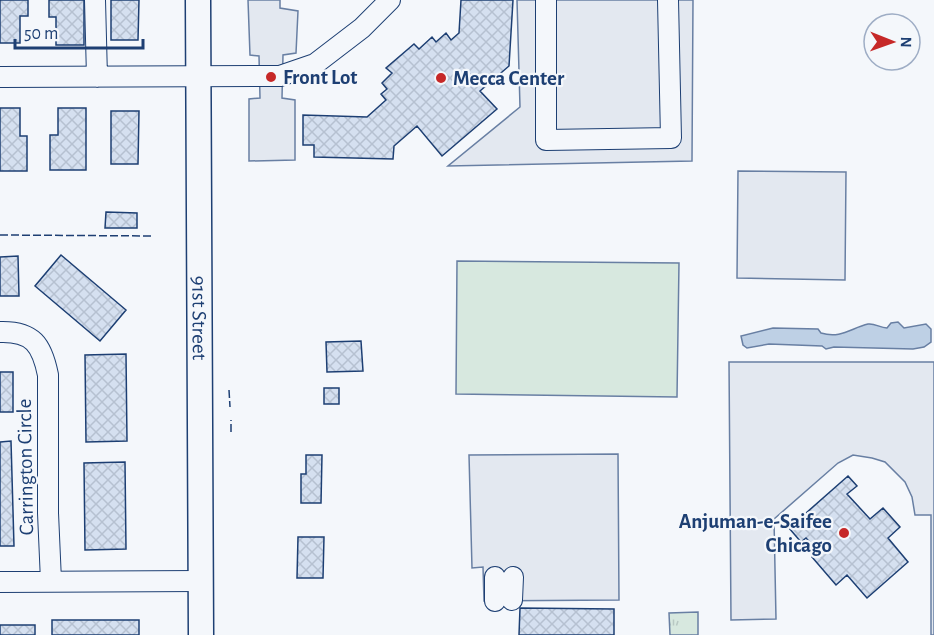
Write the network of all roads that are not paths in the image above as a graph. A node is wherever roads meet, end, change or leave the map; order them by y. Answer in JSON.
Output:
{"nodes":[{"id":1,"x":95,"y":0,"type":"edge"},
{"id":2,"x":198,"y":0,"type":"edge"},
{"id":3,"x":390,"y":0,"type":"edge"},
{"id":4,"x":546,"y":0,"type":"edge"},
{"id":5,"x":668,"y":0,"type":"edge"},
{"id":6,"x":0,"y":77,"type":"edge"},
{"id":7,"x":97,"y":77,"type":"junction"},
{"id":8,"x":199,"y":77,"type":"junction"},
{"id":9,"x":0,"y":332,"type":"edge"},
{"id":10,"x":504,"y":577,"type":"dead end"},
{"id":11,"x":51,"y":581,"type":"junction"},
{"id":12,"x":200,"y":581,"type":"junction"},
{"id":13,"x":0,"y":582,"type":"edge"},
{"id":14,"x":503,"y":601,"type":"dead end"},
{"id":15,"x":201,"y":635,"type":"edge"}],
"edges":[{"from":1,"to":7,"type":"street"},
{"from":2,"to":8,"type":"main road","name":"91st Street"},
{"from":3,"to":8,"type":"street"},
{"from":4,"to":5,"type":"street"},
{"from":6,"to":7,"type":"street"},
{"from":7,"to":8,"type":"street"},
{"from":8,"to":12,"type":"main road","name":"91st Street"},
{"from":9,"to":11,"type":"street","name":"Carrington Circle"},
{"from":10,"to":14,"type":"street"},
{"from":11,"to":12,"type":"street"},
{"from":11,"to":13,"type":"street"},
{"from":12,"to":15,"type":"main road","name":"91st Street"}]}
